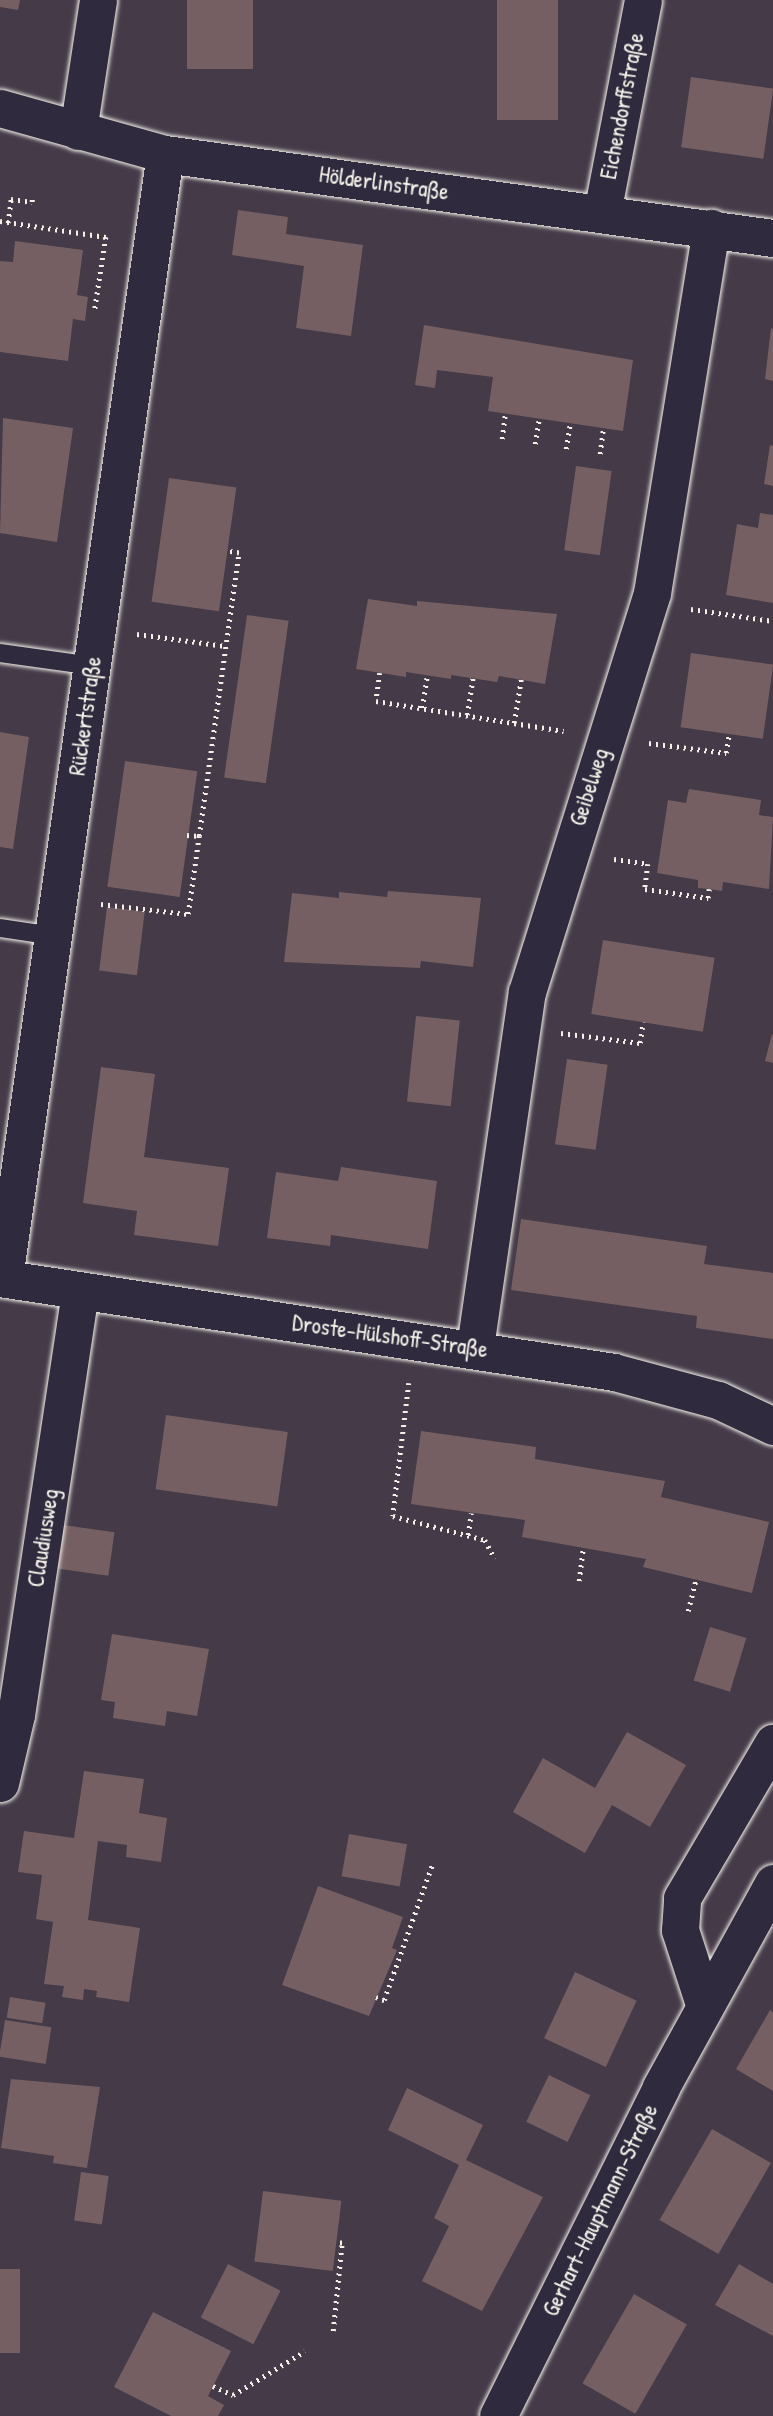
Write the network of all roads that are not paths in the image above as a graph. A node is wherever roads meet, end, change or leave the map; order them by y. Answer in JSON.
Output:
{"nodes":[{"id":1,"x":98,"y":0,"type":"edge"},
{"id":2,"x":643,"y":0,"type":"edge"},
{"id":3,"x":0,"y":108,"type":"edge"},
{"id":4,"x":78,"y":131,"type":"junction"},
{"id":5,"x":165,"y":154,"type":"junction"},
{"id":6,"x":602,"y":213,"type":"junction"},
{"id":7,"x":711,"y":228,"type":"junction"},
{"id":8,"x":773,"y":238,"type":"edge"},
{"id":9,"x":0,"y":653,"type":"edge"},
{"id":10,"x":92,"y":666,"type":"junction"},
{"id":11,"x":56,"y":921,"type":"junction"},
{"id":12,"x":0,"y":928,"type":"edge"},
{"id":13,"x":2,"y":1278,"type":"edge"},
{"id":14,"x":80,"y":1292,"type":"junction"},
{"id":15,"x":475,"y":1347,"type":"junction"},
{"id":16,"x":773,"y":1426,"type":"edge"},
{"id":17,"x":773,"y":1743,"type":"edge"},
{"id":18,"x":0,"y":1783,"type":"edge"},
{"id":19,"x":773,"y":1883,"type":"edge"},
{"id":20,"x":704,"y":2004,"type":"junction"},
{"id":21,"x":498,"y":2416,"type":"edge"}],
"edges":[{"from":1,"to":4,"type":"street"},
{"from":2,"to":6,"type":"street","name":"Eichendorffstraße"},
{"from":3,"to":4,"type":"street","name":"Hölderlinstraße"},
{"from":4,"to":5,"type":"street","name":"Hölderlinstraße"},
{"from":5,"to":6,"type":"street","name":"Hölderlinstraße"},
{"from":5,"to":10,"type":"street","name":"Rückertstraße"},
{"from":6,"to":7,"type":"street","name":"Hölderlinstraße"},
{"from":7,"to":8,"type":"street","name":"Hölderlinstraße"},
{"from":7,"to":15,"type":"street","name":"Geibelweg"},
{"from":9,"to":10,"type":"lane"},
{"from":10,"to":11,"type":"street","name":"Rückertstraße"},
{"from":11,"to":12,"type":"lane"},
{"from":11,"to":13,"type":"street","name":"Rückertstraße"},
{"from":13,"to":14,"type":"street","name":"Droste-Hülshoff-Straße"},
{"from":14,"to":15,"type":"street","name":"Droste-Hülshoff-Straße"},
{"from":14,"to":18,"type":"street","name":"Claudiusweg"},
{"from":15,"to":16,"type":"street","name":"Droste-Hülshoff-Straße"},
{"from":17,"to":20,"type":"street"},
{"from":19,"to":20,"type":"street","name":"Gerhart-Hauptmann-Straße"},
{"from":20,"to":21,"type":"street","name":"Gerhart-Hauptmann-Straße"}]}
